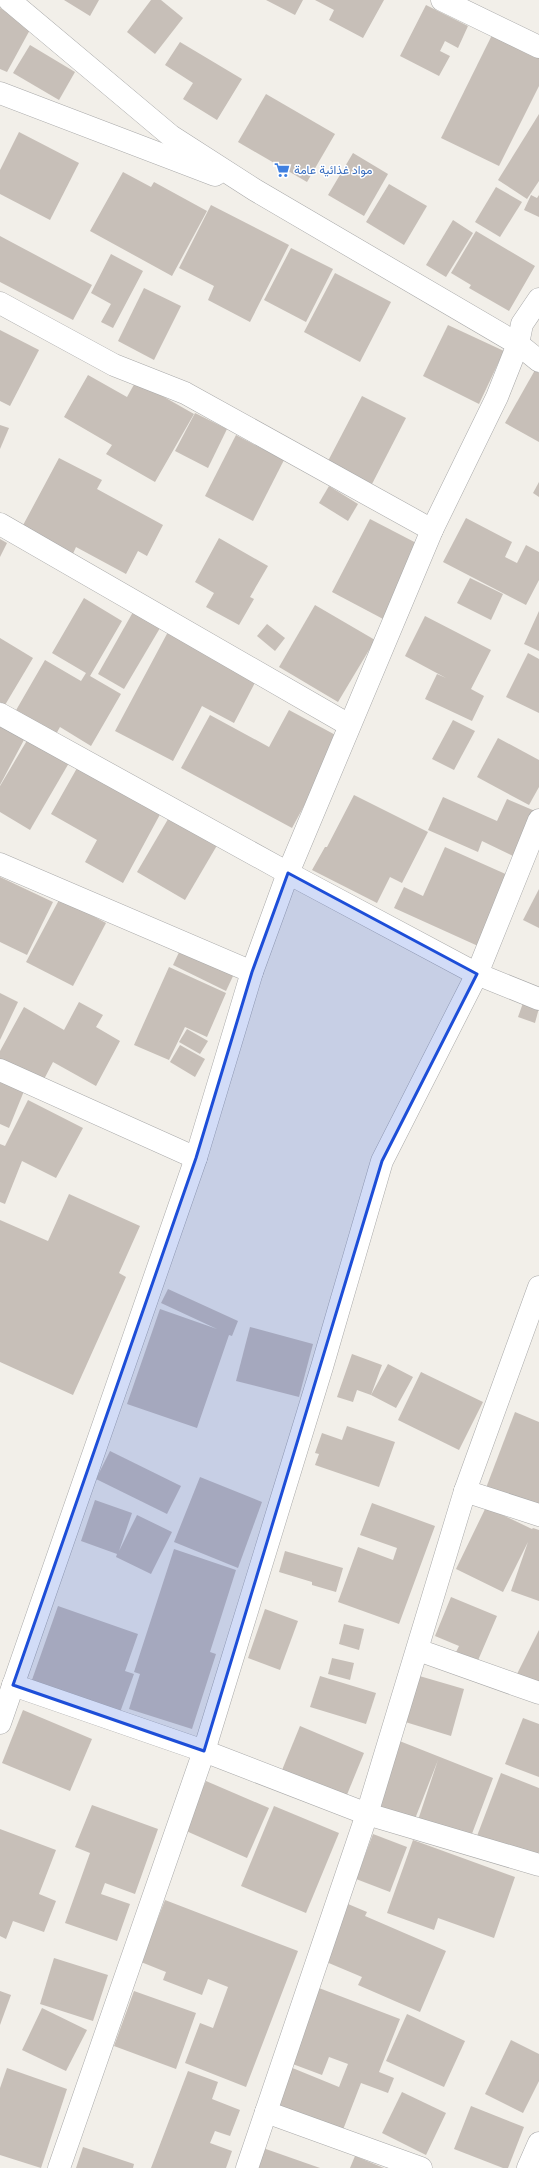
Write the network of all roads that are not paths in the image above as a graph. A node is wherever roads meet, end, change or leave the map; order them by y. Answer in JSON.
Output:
{"nodes":[{"id":1,"x":10,"y":0,"type":"edge"},
{"id":2,"x":442,"y":0,"type":"edge"},
{"id":3,"x":539,"y":46,"type":"edge"},
{"id":4,"x":1,"y":95,"type":"edge"},
{"id":5,"x":255,"y":190,"type":"junction"},
{"id":6,"x":539,"y":299,"type":"edge"},
{"id":7,"x":0,"y":303,"type":"edge"},
{"id":8,"x":518,"y":344,"type":"junction"},
{"id":9,"x":539,"y":361,"type":"edge"},
{"id":10,"x":0,"y":524,"type":"edge"},
{"id":11,"x":432,"y":530,"type":"junction"},
{"id":12,"x":0,"y":714,"type":"edge"},
{"id":13,"x":349,"y":726,"type":"junction"},
{"id":14,"x":539,"y":820,"type":"edge"},
{"id":15,"x":0,"y":864,"type":"edge"},
{"id":16,"x":288,"y":873,"type":"junction"},
{"id":17,"x":252,"y":972,"type":"junction"},
{"id":18,"x":477,"y":974,"type":"junction"},
{"id":19,"x":539,"y":999,"type":"edge"},
{"id":20,"x":0,"y":1070,"type":"edge"},
{"id":21,"x":196,"y":1158,"type":"junction"},
{"id":22,"x":539,"y":1287,"type":"edge"},
{"id":23,"x":465,"y":1491,"type":"junction"},
{"id":24,"x":539,"y":1515,"type":"edge"},
{"id":25,"x":418,"y":1650,"type":"junction"},
{"id":26,"x":13,"y":1685,"type":"junction"},
{"id":27,"x":539,"y":1693,"type":"edge"},
{"id":28,"x":0,"y":1723,"type":"edge"},
{"id":29,"x":204,"y":1751,"type":"junction"},
{"id":30,"x":367,"y":1814,"type":"junction"},
{"id":31,"x":539,"y":1865,"type":"edge"},
{"id":32,"x":266,"y":2112,"type":"junction"},
{"id":33,"x":59,"y":2168,"type":"edge"},
{"id":34,"x":247,"y":2168,"type":"edge"},
{"id":35,"x":421,"y":2168,"type":"edge"}],
"edges":[{"from":1,"to":5,"type":"street"},
{"from":2,"to":3,"type":"street"},
{"from":4,"to":5,"type":"street"},
{"from":5,"to":8,"type":"street"},
{"from":6,"to":8,"type":"street"},
{"from":7,"to":11,"type":"street"},
{"from":8,"to":9,"type":"street"},
{"from":8,"to":11,"type":"street"},
{"from":10,"to":13,"type":"street"},
{"from":11,"to":13,"type":"street"},
{"from":12,"to":16,"type":"street"},
{"from":13,"to":16,"type":"street"},
{"from":14,"to":18,"type":"street"},
{"from":15,"to":17,"type":"street"},
{"from":16,"to":17,"type":"street"},
{"from":16,"to":18,"type":"street"},
{"from":17,"to":21,"type":"street"},
{"from":18,"to":19,"type":"street"},
{"from":18,"to":29,"type":"street"},
{"from":20,"to":21,"type":"street"},
{"from":21,"to":26,"type":"street"},
{"from":22,"to":23,"type":"street"},
{"from":23,"to":24,"type":"street"},
{"from":23,"to":25,"type":"street"},
{"from":25,"to":27,"type":"street"},
{"from":25,"to":30,"type":"street"},
{"from":26,"to":28,"type":"street"},
{"from":26,"to":29,"type":"street"},
{"from":29,"to":30,"type":"street"},
{"from":29,"to":33,"type":"street"},
{"from":30,"to":31,"type":"street"},
{"from":30,"to":32,"type":"street"},
{"from":32,"to":34,"type":"street"},
{"from":32,"to":35,"type":"street"}]}
